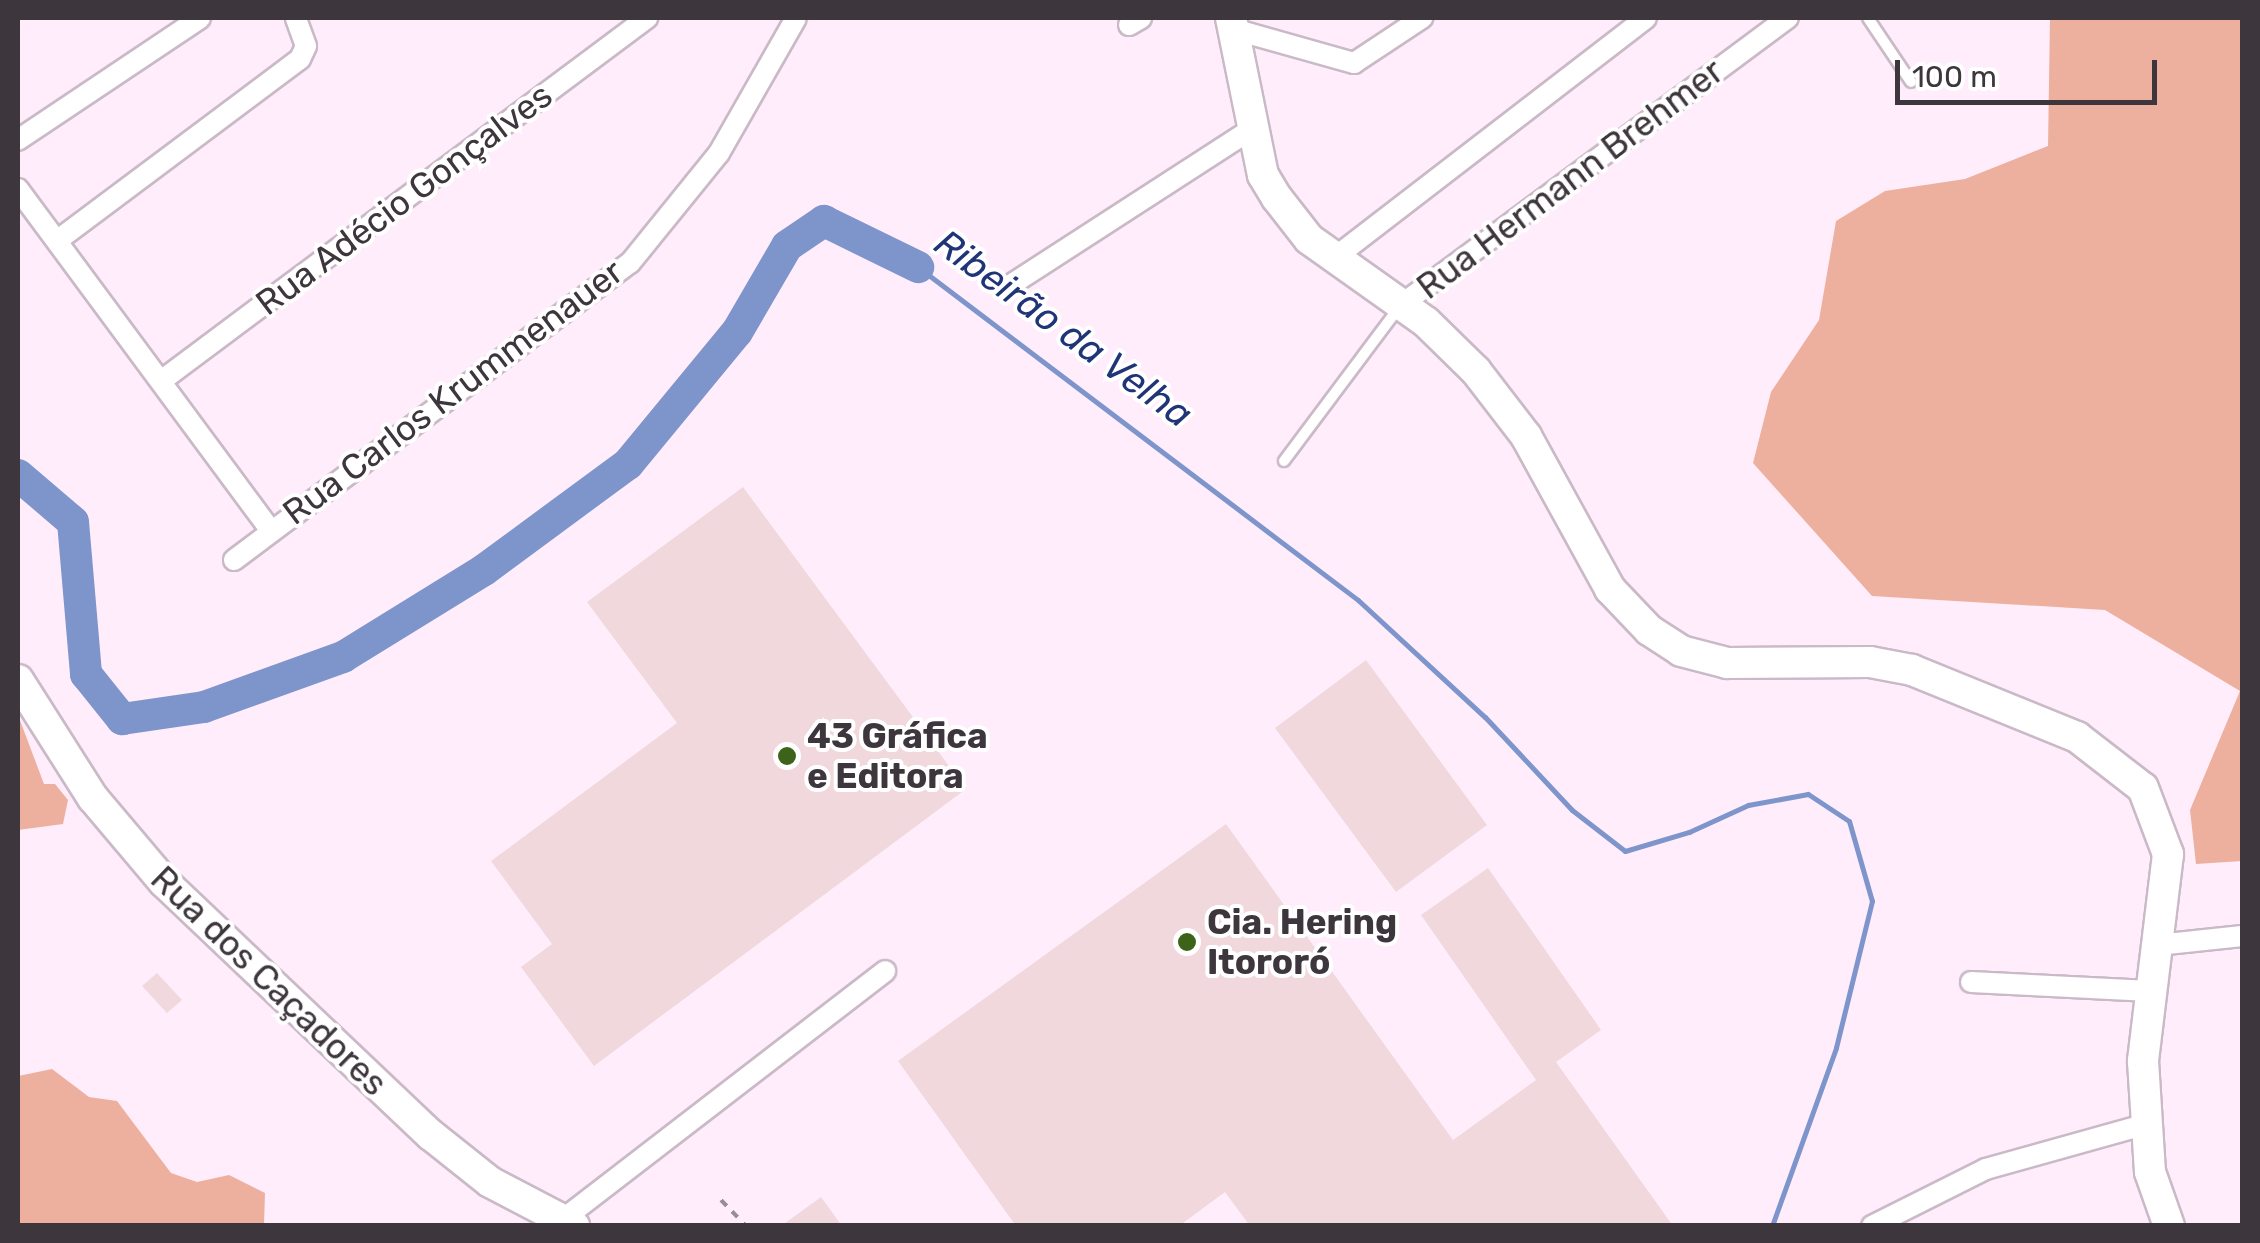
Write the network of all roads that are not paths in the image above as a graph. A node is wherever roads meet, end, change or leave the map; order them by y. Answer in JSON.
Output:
{"nodes":[{"id":1,"x":200,"y":18,"type":"edge"},
{"id":2,"x":296,"y":18,"type":"edge"},
{"id":3,"x":647,"y":18,"type":"edge"},
{"id":4,"x":796,"y":18,"type":"edge"},
{"id":5,"x":1422,"y":18,"type":"edge"},
{"id":6,"x":1646,"y":18,"type":"edge"},
{"id":7,"x":1788,"y":18,"type":"edge"},
{"id":8,"x":1868,"y":18,"type":"edge"},
{"id":9,"x":1232,"y":23,"type":"edge"},
{"id":10,"x":1911,"y":82,"type":"dead end"},
{"id":11,"x":1252,"y":129,"type":"junction"},
{"id":12,"x":18,"y":140,"type":"edge"},
{"id":13,"x":18,"y":189,"type":"edge"},
{"id":14,"x":58,"y":240,"type":"junction"},
{"id":15,"x":1334,"y":258,"type":"junction"},
{"id":16,"x":1006,"y":288,"type":"dead end"},
{"id":17,"x":1401,"y":305,"type":"junction"},
{"id":18,"x":161,"y":380,"type":"junction"},
{"id":19,"x":1284,"y":461,"type":"dead end"},
{"id":20,"x":270,"y":529,"type":"junction"},
{"id":21,"x":234,"y":560,"type":"dead end"},
{"id":22,"x":18,"y":680,"type":"edge"},
{"id":23,"x":2242,"y":936,"type":"edge"},
{"id":24,"x":2158,"y":946,"type":"junction"},
{"id":25,"x":886,"y":970,"type":"dead end"},
{"id":26,"x":1971,"y":982,"type":"dead end"},
{"id":27,"x":2150,"y":991,"type":"junction"},
{"id":28,"x":2144,"y":1125,"type":"junction"},
{"id":29,"x":568,"y":1223,"type":"edge"},
{"id":30,"x":1872,"y":1226,"type":"edge"},
{"id":31,"x":2169,"y":1226,"type":"edge"}],
"edges":[{"from":1,"to":12,"type":"street"},
{"from":2,"to":14,"type":"street"},
{"from":3,"to":18,"type":"street","name":"Rua Adécio Gonçalves"},
{"from":4,"to":20,"type":"street","name":"Rua Carlos Krummenauer"},
{"from":5,"to":9,"type":"street"},
{"from":6,"to":15,"type":"street"},
{"from":7,"to":17,"type":"street","name":"Rua Hermann Brehmer"},
{"from":8,"to":10,"type":"lane"},
{"from":9,"to":11,"type":"main road"},
{"from":11,"to":15,"type":"main road"},
{"from":11,"to":16,"type":"street"},
{"from":13,"to":14,"type":"street"},
{"from":14,"to":18,"type":"street"},
{"from":15,"to":17,"type":"main road"},
{"from":17,"to":19,"type":"lane"},
{"from":17,"to":24,"type":"main road"},
{"from":18,"to":20,"type":"street"},
{"from":20,"to":21,"type":"street","name":"Rua Carlos Krummenauer"},
{"from":22,"to":29,"type":"main road","name":"Rua dos Caçadores"},
{"from":23,"to":24,"type":"street"},
{"from":24,"to":27,"type":"main road"},
{"from":25,"to":29,"type":"street"},
{"from":26,"to":27,"type":"street"},
{"from":27,"to":28,"type":"main road"},
{"from":28,"to":30,"type":"street"},
{"from":28,"to":31,"type":"main road"}]}
